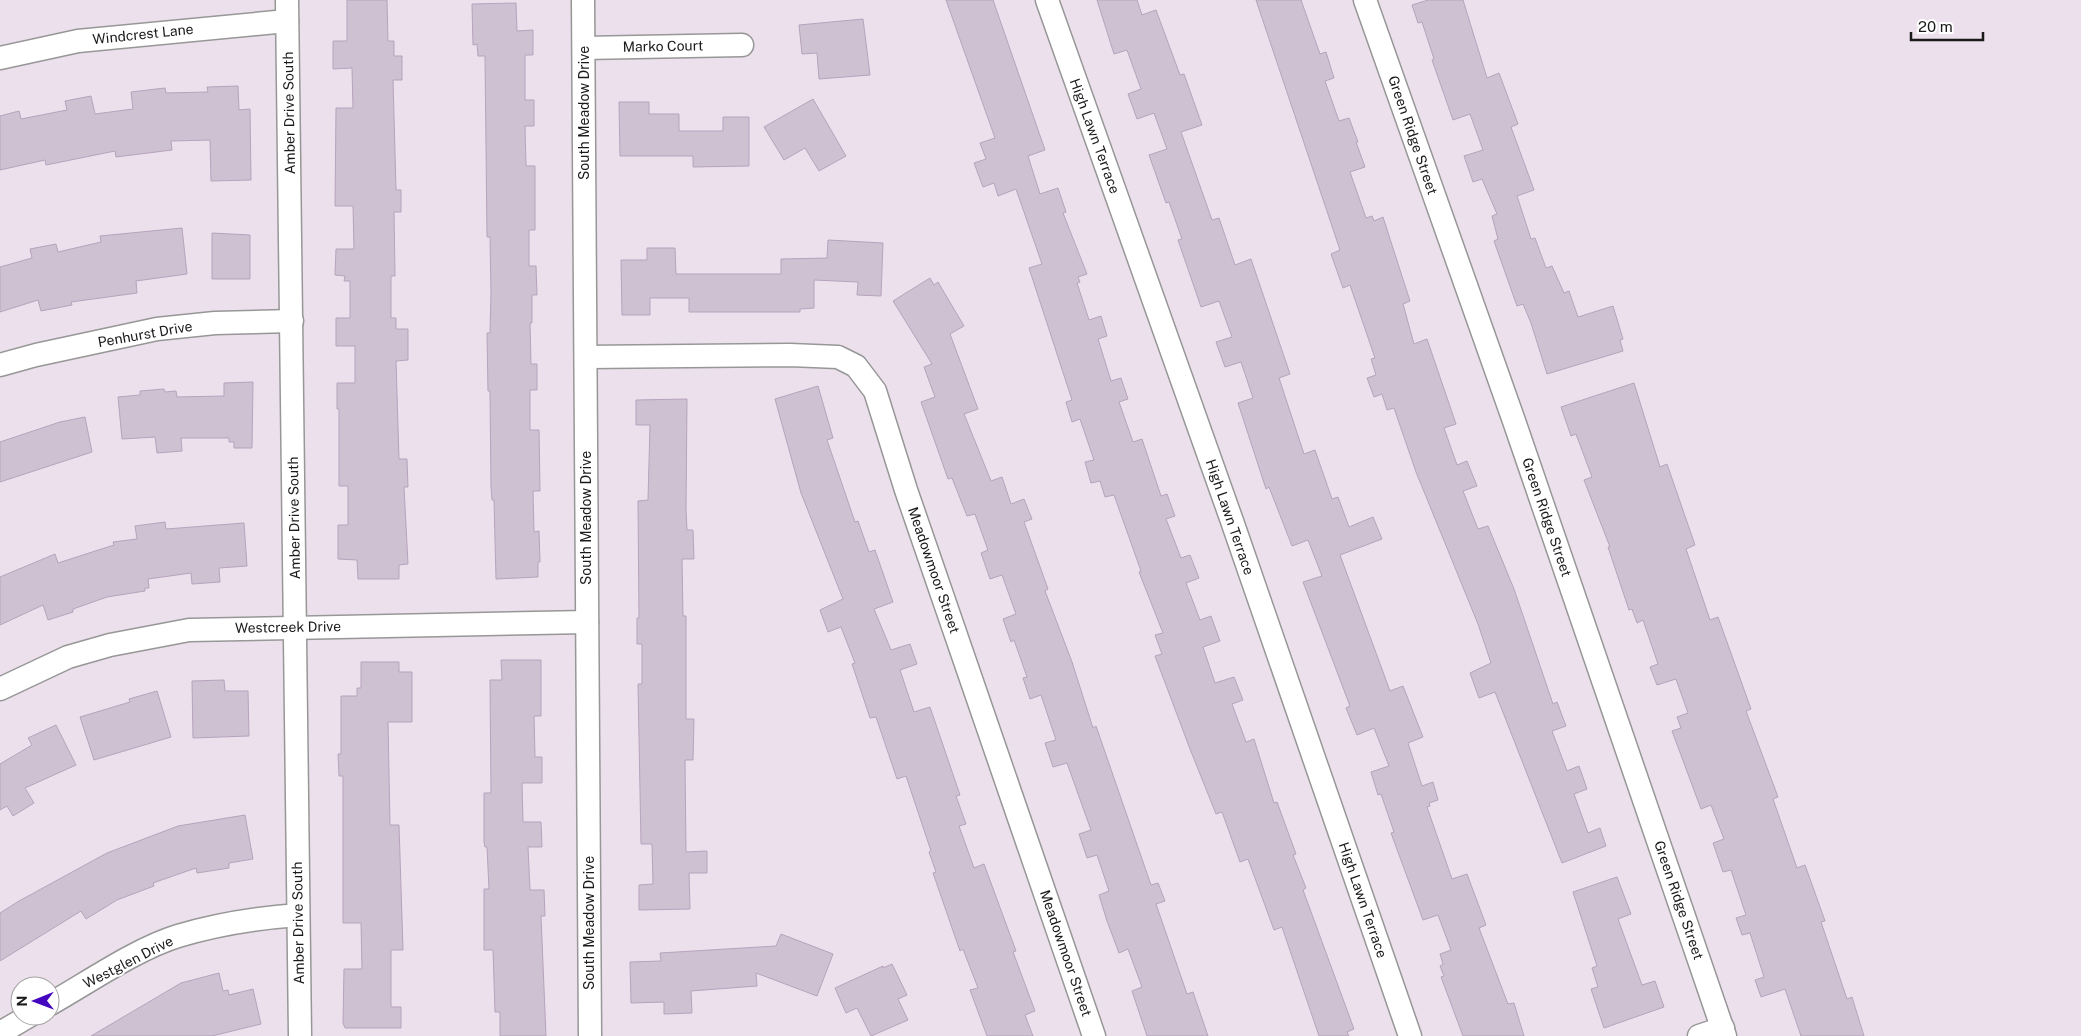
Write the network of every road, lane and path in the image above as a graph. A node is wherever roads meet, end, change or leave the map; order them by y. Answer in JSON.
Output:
{"nodes":[{"id":1,"x":583,"y":0,"type":"edge"},
{"id":2,"x":1047,"y":0,"type":"edge"},
{"id":3,"x":1365,"y":0,"type":"edge"},
{"id":4,"x":287,"y":10,"type":"edge"},
{"id":5,"x":742,"y":45,"type":"dead end"},
{"id":6,"x":584,"y":48,"type":"junction"},
{"id":7,"x":0,"y":58,"type":"edge"},
{"id":8,"x":292,"y":321,"type":"junction"},
{"id":9,"x":586,"y":357,"type":"junction"},
{"id":10,"x":0,"y":365,"type":"edge"},
{"id":11,"x":587,"y":622,"type":"junction"},
{"id":12,"x":295,"y":627,"type":"junction"},
{"id":13,"x":0,"y":690,"type":"edge"},
{"id":14,"x":298,"y":914,"type":"junction"},
{"id":15,"x":60,"y":998,"type":"edge"},
{"id":16,"x":12,"y":1026,"type":"edge"},
{"id":17,"x":1724,"y":1032,"type":"edge"},
{"id":18,"x":0,"y":1033,"type":"edge"},
{"id":19,"x":300,"y":1036,"type":"edge"},
{"id":20,"x":590,"y":1036,"type":"edge"},
{"id":21,"x":1094,"y":1036,"type":"edge"},
{"id":22,"x":1410,"y":1036,"type":"edge"},
{"id":23,"x":1700,"y":1036,"type":"edge"}],
"edges":[{"from":1,"to":6,"type":"street","name":"South Meadow Drive"},
{"from":2,"to":22,"type":"street","name":"High Lawn Terrace"},
{"from":3,"to":17,"type":"street","name":"Green Ridge Street"},
{"from":4,"to":7,"type":"street","name":"Windcrest Lane"},
{"from":4,"to":8,"type":"street","name":"Amber Drive South"},
{"from":5,"to":6,"type":"street","name":"Marko Court"},
{"from":6,"to":9,"type":"street","name":"South Meadow Drive"},
{"from":8,"to":10,"type":"street","name":"Penhurst Drive"},
{"from":8,"to":12,"type":"street","name":"Amber Drive South"},
{"from":9,"to":11,"type":"street","name":"South Meadow Drive"},
{"from":9,"to":21,"type":"street","name":"Meadowmoor Street"},
{"from":11,"to":12,"type":"street","name":"Westcreek Drive"},
{"from":11,"to":20,"type":"street","name":"South Meadow Drive"},
{"from":12,"to":13,"type":"street","name":"Westcreek Drive"},
{"from":12,"to":14,"type":"street","name":"Amber Drive South"},
{"from":14,"to":15,"type":"street","name":"Westglen Drive"},
{"from":14,"to":19,"type":"street","name":"Amber Drive South"},
{"from":16,"to":18,"type":"street"},
{"from":17,"to":23,"type":"street"}]}
